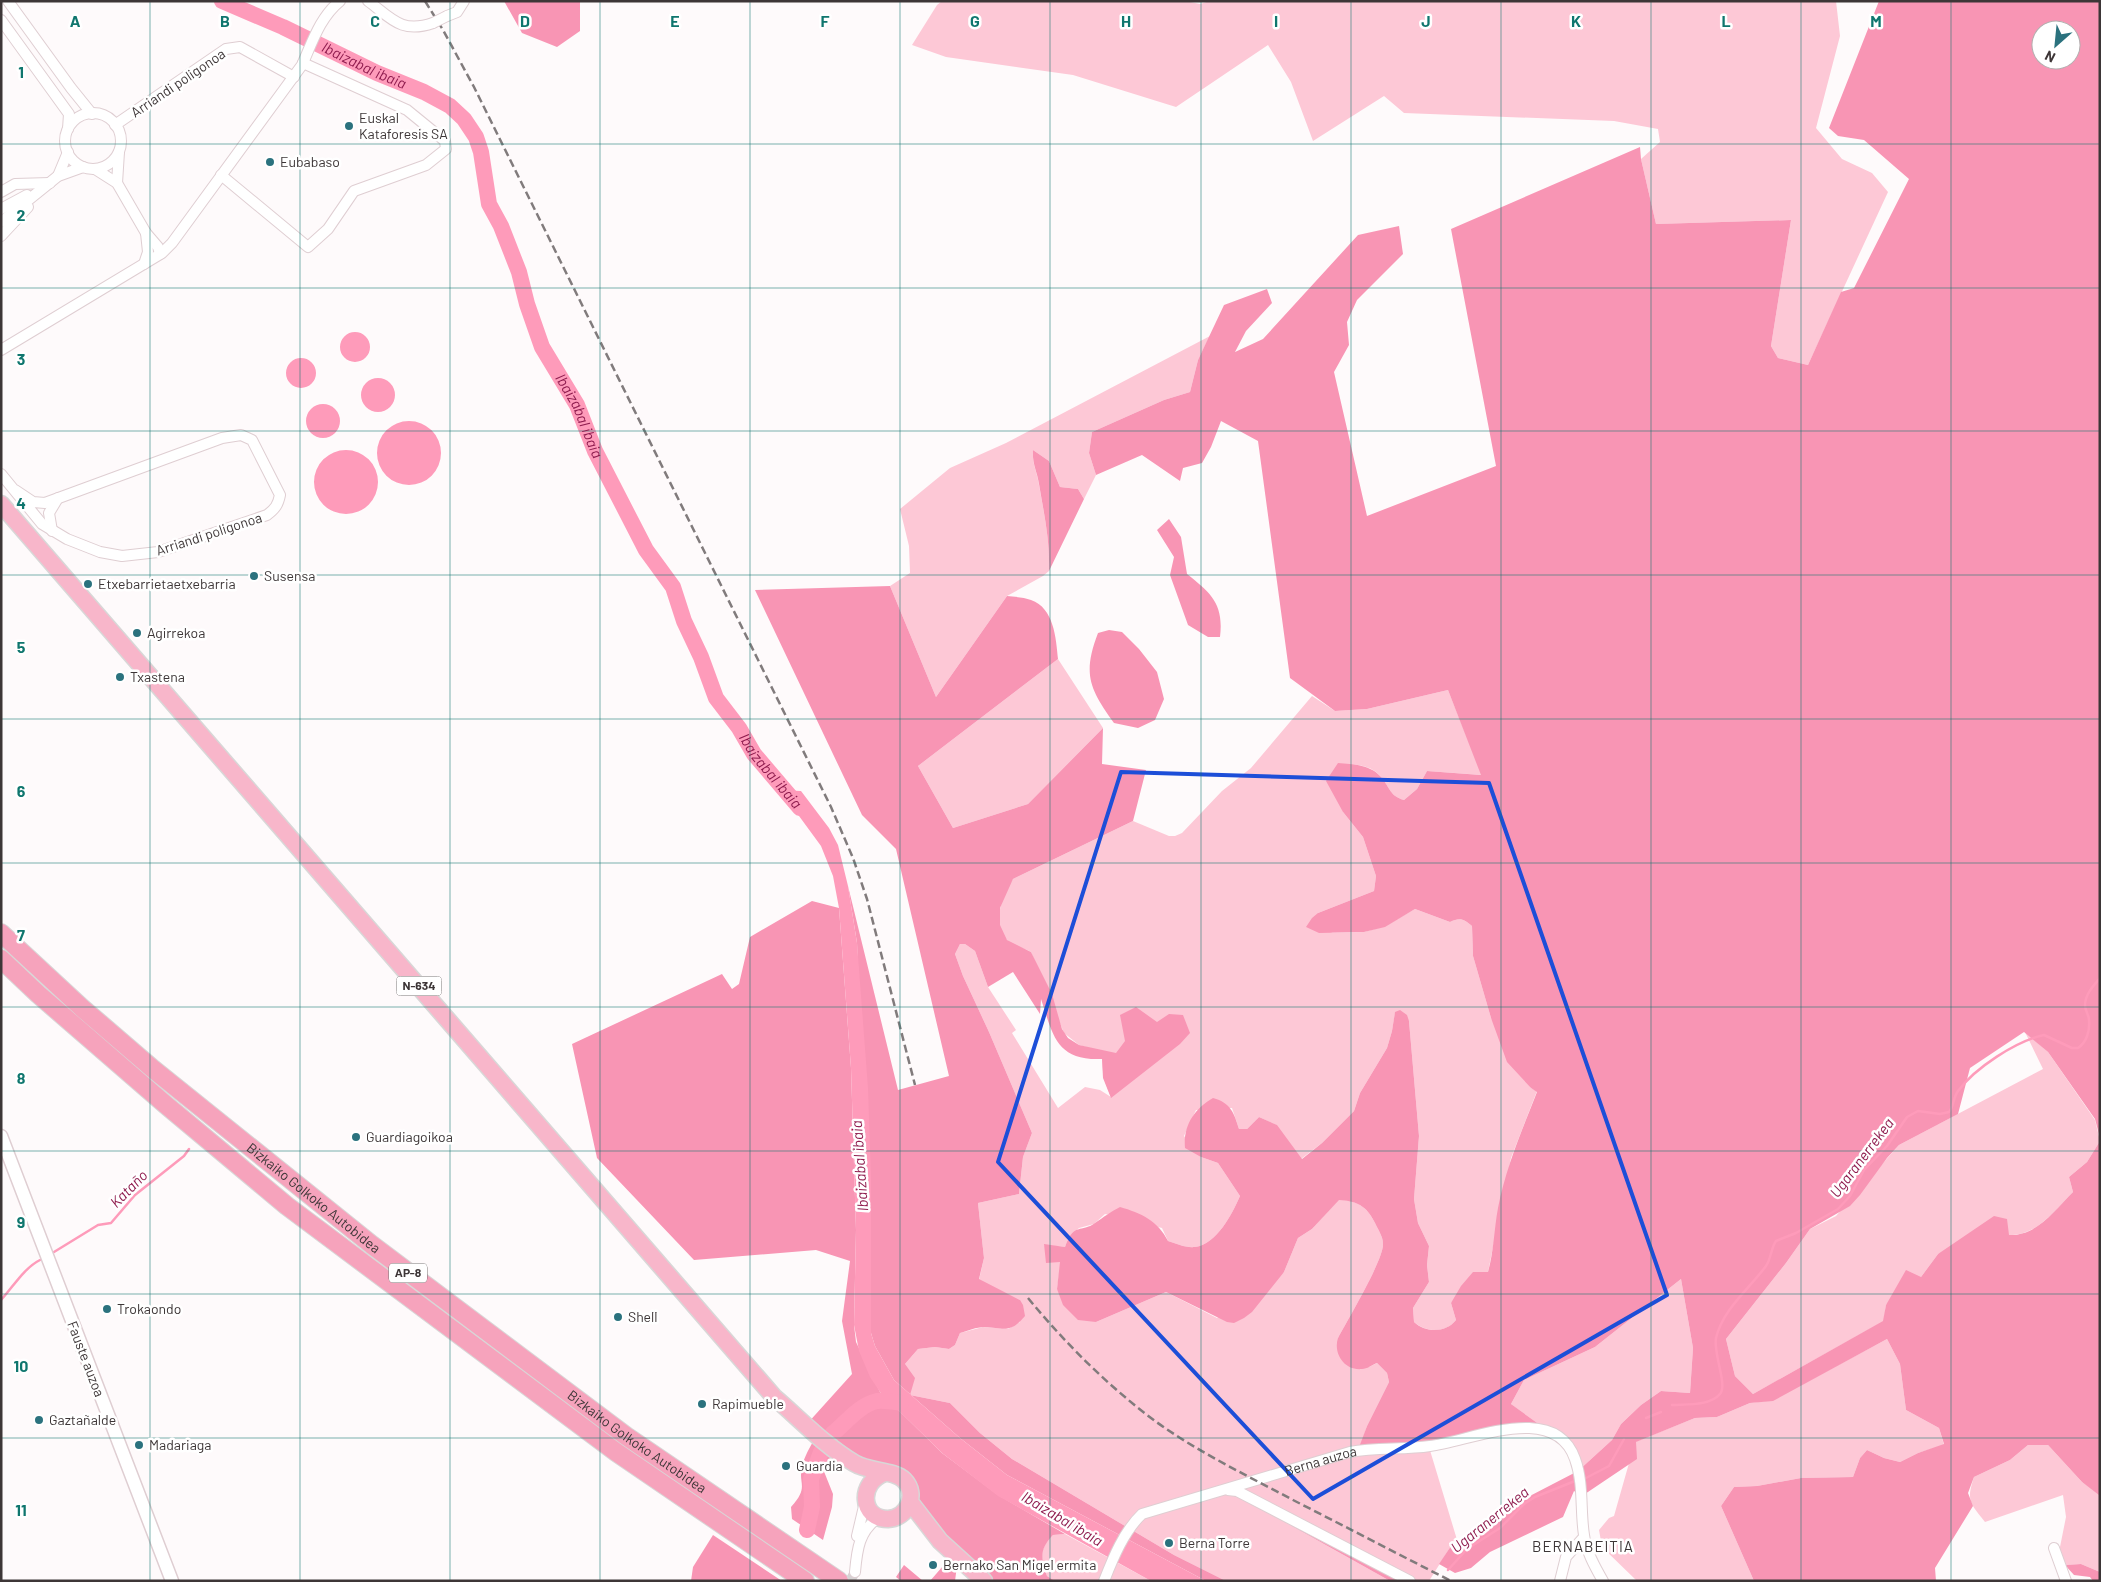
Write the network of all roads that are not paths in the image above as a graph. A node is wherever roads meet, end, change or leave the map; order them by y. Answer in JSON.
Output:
{"nodes":[{"id":1,"x":8,"y":1,"type":"edge"},
{"id":2,"x":340,"y":1,"type":"edge"},
{"id":3,"x":368,"y":1,"type":"edge"},
{"id":4,"x":464,"y":1,"type":"edge"},
{"id":5,"x":3,"y":25,"type":"edge"},
{"id":6,"x":305,"y":58,"type":"junction"},
{"id":7,"x":294,"y":77,"type":"junction"},
{"id":8,"x":92,"y":114,"type":"junction"},
{"id":9,"x":115,"y":125,"type":"junction"},
{"id":10,"x":68,"y":129,"type":"junction"},
{"id":11,"x":68,"y":152,"type":"junction"},
{"id":12,"x":119,"y":152,"type":"junction"},
{"id":13,"x":83,"y":167,"type":"junction"},
{"id":14,"x":95,"y":169,"type":"junction"},
{"id":15,"x":221,"y":175,"type":"junction"},
{"id":16,"x":54,"y":179,"type":"junction"},
{"id":17,"x":117,"y":183,"type":"junction"},
{"id":18,"x":1,"y":192,"type":"edge"},
{"id":19,"x":1,"y":209,"type":"edge"},
{"id":20,"x":1,"y":222,"type":"edge"},
{"id":21,"x":1,"y":236,"type":"edge"},
{"id":22,"x":177,"y":236,"type":"junction"},
{"id":23,"x":148,"y":237,"type":"junction"},
{"id":24,"x":160,"y":254,"type":"junction"},
{"id":25,"x":144,"y":264,"type":"junction"},
{"id":26,"x":1,"y":350,"type":"edge"},
{"id":27,"x":1,"y":474,"type":"edge"},
{"id":28,"x":15,"y":490,"type":"junction"},
{"id":29,"x":58,"y":498,"type":"junction"},
{"id":30,"x":3,"y":506,"type":"edge"},
{"id":31,"x":52,"y":531,"type":"junction"},
{"id":32,"x":1,"y":933,"type":"edge"},
{"id":33,"x":1,"y":960,"type":"edge"},
{"id":34,"x":1,"y":1136,"type":"edge"},
{"id":35,"x":840,"y":1454,"type":"junction"},
{"id":36,"x":885,"y":1473,"type":"junction"},
{"id":37,"x":1222,"y":1491,"type":"junction"},
{"id":38,"x":865,"y":1497,"type":"junction"},
{"id":39,"x":910,"y":1502,"type":"junction"},
{"id":40,"x":887,"y":1518,"type":"junction"},
{"id":41,"x":1584,"y":1537,"type":"junction"},
{"id":42,"x":940,"y":1541,"type":"junction"},
{"id":43,"x":857,"y":1547,"type":"junction"},
{"id":44,"x":2054,"y":1548,"type":"dead end"},
{"id":45,"x":855,"y":1572,"type":"tunnel mouth"},
{"id":46,"x":172,"y":1581,"type":"edge"},
{"id":47,"x":805,"y":1581,"type":"edge"},
{"id":48,"x":839,"y":1581,"type":"edge"},
{"id":49,"x":984,"y":1581,"type":"edge"},
{"id":50,"x":1104,"y":1581,"type":"edge"},
{"id":51,"x":1410,"y":1581,"type":"edge"},
{"id":52,"x":1560,"y":1581,"type":"edge"},
{"id":53,"x":1603,"y":1581,"type":"edge"},
{"id":54,"x":2066,"y":1581,"type":"edge"}],
"edges":[{"from":1,"to":8,"type":"street"},
{"from":2,"to":6,"type":"street"},
{"from":3,"to":4,"type":"street","bridge":true},
{"from":5,"to":10,"type":"street"},
{"from":6,"to":7,"type":"street"},
{"from":6,"to":15,"type":"street"},
{"from":7,"to":9,"type":"street","name":"Arriandi poligonoa"},
{"from":7,"to":15,"type":"street"},
{"from":8,"to":9,"type":"street"},
{"from":8,"to":10,"type":"street"},
{"from":9,"to":12,"type":"street"},
{"from":10,"to":11,"type":"street"},
{"from":11,"to":13,"type":"street"},
{"from":11,"to":16,"type":"street"},
{"from":12,"to":14,"type":"street"},
{"from":12,"to":17,"type":"street"},
{"from":13,"to":14,"type":"street"},
{"from":13,"to":16,"type":"street"},
{"from":14,"to":17,"type":"street"},
{"from":15,"to":22,"type":"street"},
{"from":16,"to":18,"type":"street"},
{"from":16,"to":19,"type":"street"},
{"from":16,"to":20,"type":"street"},
{"from":16,"to":21,"type":"street"},
{"from":17,"to":23,"type":"street"},
{"from":22,"to":23,"type":"street"},
{"from":22,"to":24,"type":"street"},
{"from":23,"to":24,"type":"street"},
{"from":23,"to":25,"type":"street"},
{"from":24,"to":25,"type":"street"},
{"from":25,"to":26,"type":"street"},
{"from":27,"to":28,"type":"street","name":"Arriandi poligonoa"},
{"from":28,"to":29,"type":"street","name":"Arriandi poligonoa"},
{"from":28,"to":31,"type":"street","name":"Arriandi poligonoa"},
{"from":29,"to":31,"type":"street"},
{"from":29,"to":31,"type":"street","name":"Arriandi poligonoa"},
{"from":30,"to":35,"type":"highway","number":"N-634"},
{"from":32,"to":48,"type":"highway","name":"Bizkaiko Golkoko Autobidea","number":"AP-8"},
{"from":33,"to":47,"type":"highway","name":"Bizkaiko Golkoko Autobidea","number":"AP-8"},
{"from":34,"to":46,"type":"street","name":"Fauste auzoa"},
{"from":35,"to":36,"type":"highway","number":"N-634"},
{"from":35,"to":38,"type":"highway","number":"N-634"},
{"from":36,"to":38,"type":"highway"},
{"from":36,"to":39,"type":"highway","number":"N-634"},
{"from":37,"to":41,"type":"street","name":"Berna auzoa"},
{"from":37,"to":50,"type":"street","name":"Berna auzoa"},
{"from":37,"to":51,"type":"street"},
{"from":38,"to":40,"type":"highway","number":"N-634"},
{"from":38,"to":43,"type":"street"},
{"from":39,"to":40,"type":"highway"},
{"from":39,"to":42,"type":"highway","number":"N-634"},
{"from":40,"to":42,"type":"highway","number":"N-634"},
{"from":40,"to":43,"type":"street"},
{"from":41,"to":52,"type":"street"},
{"from":41,"to":53,"type":"street"},
{"from":42,"to":49,"type":"highway","number":"N-634"},
{"from":43,"to":45,"type":"street"},
{"from":44,"to":54,"type":"street"}]}
